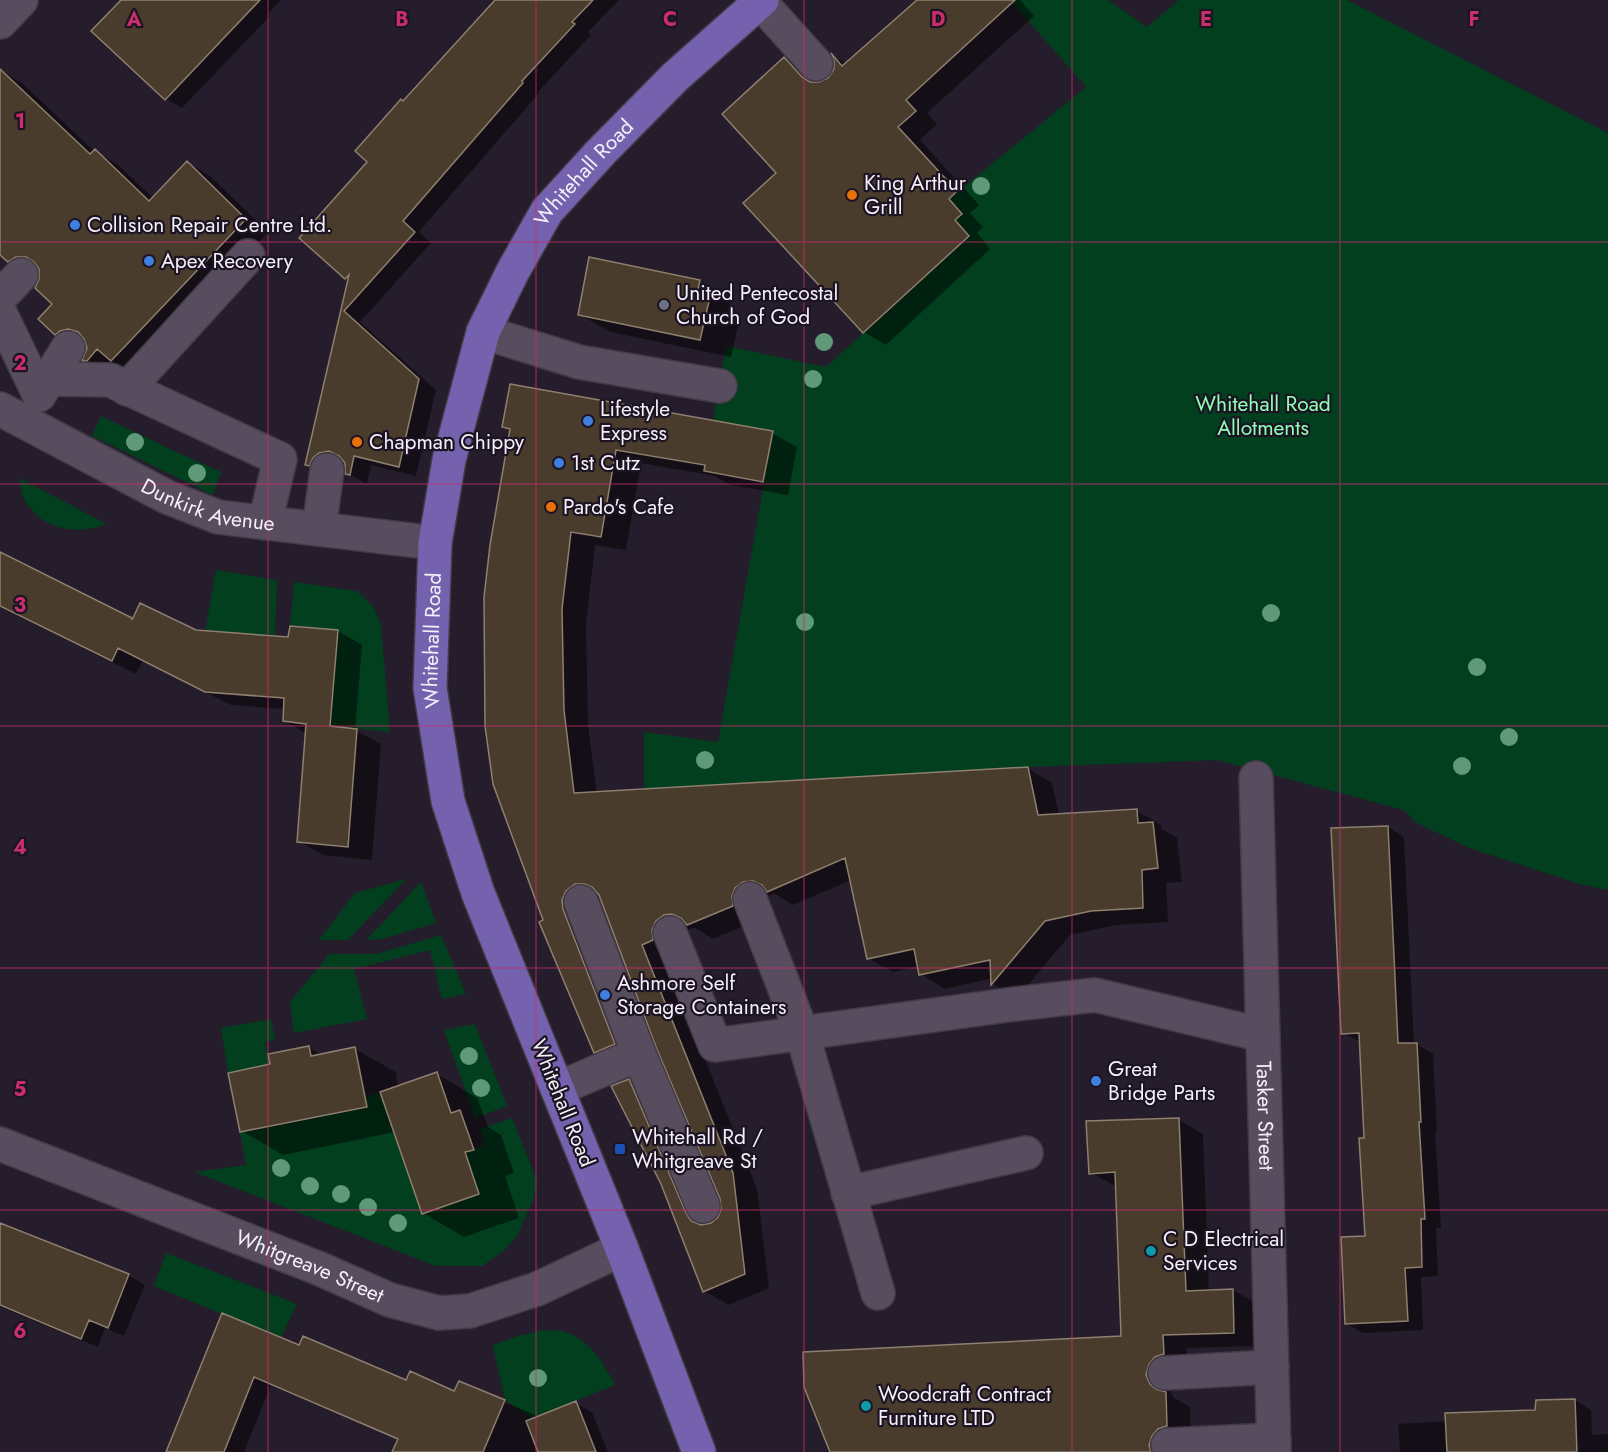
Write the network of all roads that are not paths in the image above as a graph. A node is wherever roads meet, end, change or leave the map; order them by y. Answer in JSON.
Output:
{"nodes":[{"id":1,"x":21,"y":0,"type":"edge"},
{"id":2,"x":761,"y":1,"type":"edge"},
{"id":3,"x":0,"y":22,"type":"edge"},
{"id":4,"x":816,"y":64,"type":"dead end"},
{"id":5,"x":248,"y":256,"type":"dead end"},
{"id":6,"x":0,"y":313,"type":"edge"},
{"id":7,"x":483,"y":332,"type":"junction"},
{"id":8,"x":68,"y":348,"type":"dead end"},
{"id":9,"x":720,"y":386,"type":"dead end"},
{"id":10,"x":127,"y":389,"type":"junction"},
{"id":11,"x":27,"y":401,"type":"edge"},
{"id":12,"x":327,"y":470,"type":"dead end"},
{"id":13,"x":265,"y":523,"type":"junction"},
{"id":14,"x":319,"y":529,"type":"junction"},
{"id":15,"x":435,"y":543,"type":"junction"},
{"id":16,"x":1256,"y":778,"type":"dead end"},
{"id":17,"x":750,"y":899,"type":"dead end"},
{"id":18,"x":581,"y":902,"type":"dead end"},
{"id":19,"x":669,"y":933,"type":"dead end"},
{"id":20,"x":802,"y":1034,"type":"junction"},
{"id":21,"x":1263,"y":1035,"type":"junction"},
{"id":22,"x":639,"y":1054,"type":"junction"},
{"id":23,"x":557,"y":1089,"type":"junction"},
{"id":24,"x":0,"y":1144,"type":"edge"},
{"id":25,"x":1026,"y":1153,"type":"dead end"},
{"id":26,"x":848,"y":1193,"type":"junction"},
{"id":27,"x":703,"y":1206,"type":"dead end"},
{"id":28,"x":622,"y":1249,"type":"junction"},
{"id":29,"x":878,"y":1293,"type":"dead end"},
{"id":30,"x":1272,"y":1367,"type":"junction"},
{"id":31,"x":1165,"y":1373,"type":"dead end"},
{"id":32,"x":1168,"y":1445,"type":"dead end"},
{"id":33,"x":1274,"y":1446,"type":"edge"},
{"id":34,"x":699,"y":1452,"type":"edge"}],
"edges":[{"from":1,"to":3,"type":"street"},
{"from":2,"to":4,"type":"street"},
{"from":2,"to":7,"type":"main road","name":"Whitehall Road"},
{"from":5,"to":10,"type":"street"},
{"from":6,"to":11,"type":"street"},
{"from":7,"to":9,"type":"street"},
{"from":7,"to":15,"type":"main road","name":"Whitehall Road"},
{"from":8,"to":11,"type":"street"},
{"from":10,"to":11,"type":"street"},
{"from":10,"to":13,"type":"street"},
{"from":11,"to":13,"type":"street","name":"Dunkirk Avenue"},
{"from":12,"to":14,"type":"street"},
{"from":13,"to":14,"type":"street","name":"Dunkirk Avenue"},
{"from":14,"to":15,"type":"street","name":"Dunkirk Avenue"},
{"from":15,"to":23,"type":"main road","name":"Whitehall Road"},
{"from":16,"to":21,"type":"street","name":"Tasker Street"},
{"from":17,"to":20,"type":"street"},
{"from":18,"to":22,"type":"street"},
{"from":19,"to":20,"type":"street"},
{"from":20,"to":21,"type":"street"},
{"from":20,"to":26,"type":"street"},
{"from":21,"to":30,"type":"street","name":"Tasker Street"},
{"from":22,"to":23,"type":"street"},
{"from":22,"to":27,"type":"street"},
{"from":23,"to":28,"type":"main road","name":"Whitehall Road"},
{"from":24,"to":28,"type":"street","name":"Whitgreave Street"},
{"from":25,"to":26,"type":"street"},
{"from":26,"to":29,"type":"street"},
{"from":28,"to":34,"type":"main road","name":"Whitehall Road"},
{"from":30,"to":31,"type":"street"},
{"from":30,"to":33,"type":"street","name":"Tasker Street"},
{"from":32,"to":33,"type":"street"}]}
